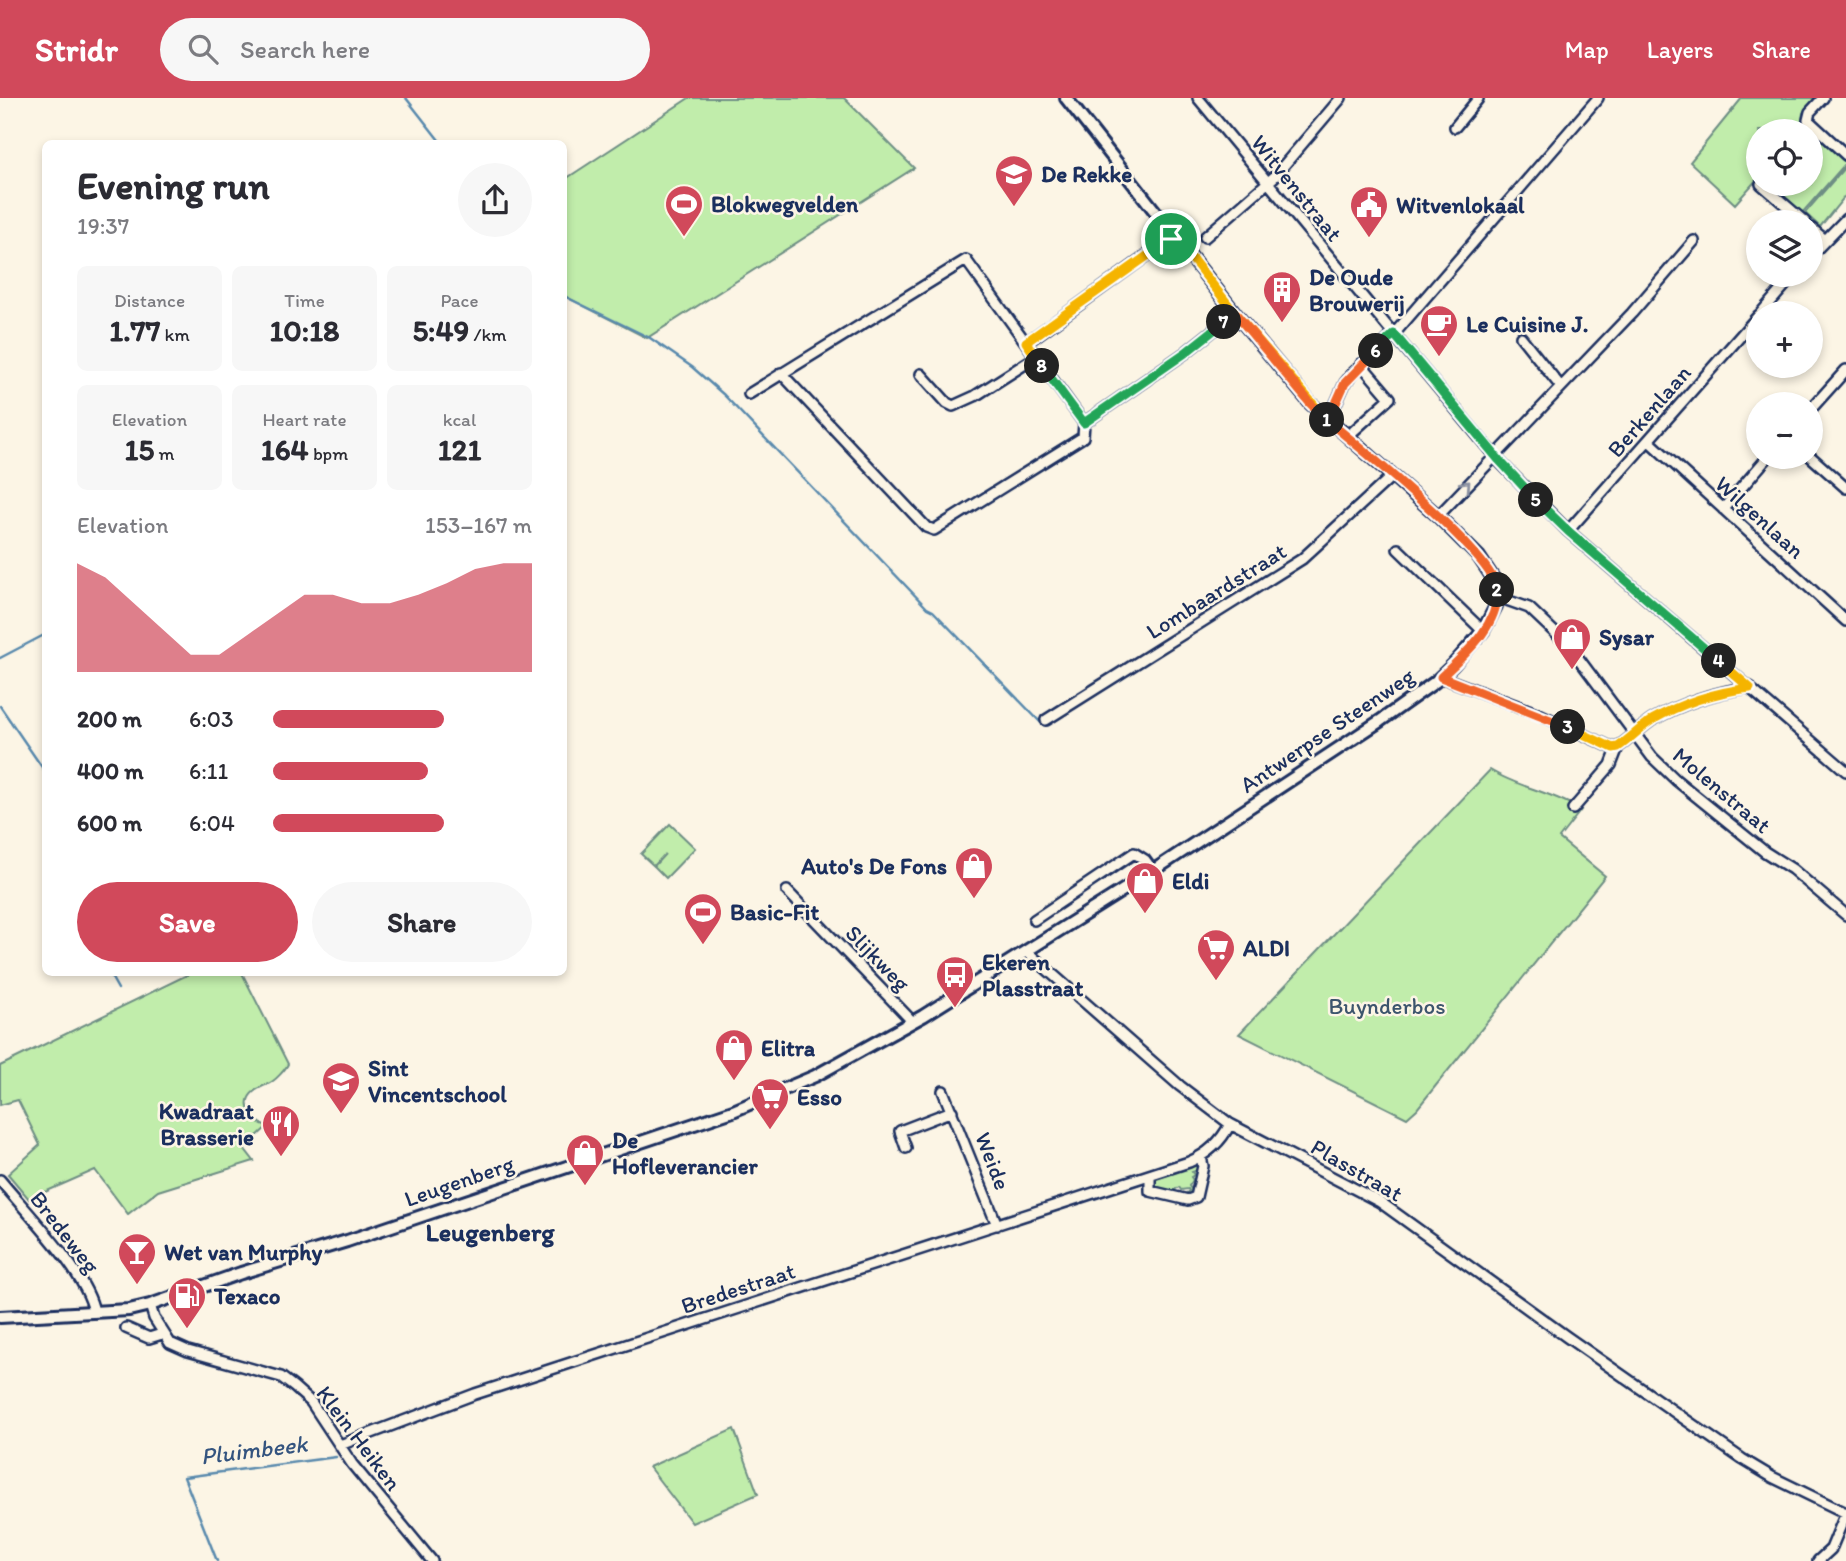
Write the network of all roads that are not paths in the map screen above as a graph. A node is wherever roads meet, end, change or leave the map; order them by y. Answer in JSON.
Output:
{"nodes":[{"id":1,"x":1066,"y":98,"type":"edge"},
{"id":2,"x":1198,"y":98,"type":"edge"},
{"id":3,"x":1341,"y":98,"type":"edge"},
{"id":4,"x":1478,"y":98,"type":"edge"},
{"id":5,"x":1598,"y":98,"type":"edge"},
{"id":6,"x":1823,"y":98,"type":"edge"},
{"id":7,"x":1455,"y":127,"type":"dead end"},
{"id":8,"x":1846,"y":155,"type":"edge"},
{"id":9,"x":1268,"y":182,"type":"junction"},
{"id":10,"x":1775,"y":196,"type":"edge"},
{"id":11,"x":1791,"y":210,"type":"edge"},
{"id":12,"x":1846,"y":219,"type":"edge"},
{"id":13,"x":1174,"y":236,"type":"junction"},
{"id":14,"x":1205,"y":237,"type":"dead end"},
{"id":15,"x":1825,"y":240,"type":"joint"},
{"id":16,"x":1694,"y":241,"type":"dead end"},
{"id":17,"x":1823,"y":242,"type":"edge"},
{"id":18,"x":1784,"y":287,"type":"edge"},
{"id":19,"x":1771,"y":301,"type":"edge"},
{"id":20,"x":1235,"y":313,"type":"junction"},
{"id":21,"x":1746,"y":330,"type":"edge"},
{"id":22,"x":1394,"y":334,"type":"junction"},
{"id":23,"x":1521,"y":337,"type":"dead end"},
{"id":24,"x":1026,"y":342,"type":"junction"},
{"id":25,"x":1036,"y":358,"type":"junction"},
{"id":26,"x":1362,"y":364,"type":"junction"},
{"id":27,"x":1846,"y":370,"type":"edge"},
{"id":28,"x":781,"y":373,"type":"junction"},
{"id":29,"x":921,"y":374,"type":"dead end"},
{"id":30,"x":1561,"y":387,"type":"junction"},
{"id":31,"x":750,"y":394,"type":"dead end"},
{"id":32,"x":1823,"y":396,"type":"edge"},
{"id":33,"x":1328,"y":421,"type":"junction"},
{"id":34,"x":1084,"y":423,"type":"junction"},
{"id":35,"x":1348,"y":436,"type":"junction"},
{"id":36,"x":1649,"y":440,"type":"junction"},
{"id":37,"x":1495,"y":455,"type":"junction"},
{"id":38,"x":1823,"y":468,"type":"edge"},
{"id":39,"x":1758,"y":469,"type":"edge"},
{"id":40,"x":1392,"y":476,"type":"junction"},
{"id":41,"x":1846,"y":488,"type":"edge"},
{"id":42,"x":1723,"y":509,"type":"junction"},
{"id":43,"x":1438,"y":516,"type":"junction"},
{"id":44,"x":1568,"y":531,"type":"junction"},
{"id":45,"x":1398,"y":549,"type":"dead end"},
{"id":46,"x":1498,"y":597,"type":"junction"},
{"id":47,"x":1846,"y":621,"type":"edge"},
{"id":48,"x":1483,"y":631,"type":"junction"},
{"id":49,"x":1441,"y":677,"type":"junction"},
{"id":50,"x":1750,"y":688,"type":"junction"},
{"id":51,"x":1046,"y":720,"type":"dead end"},
{"id":52,"x":1635,"y":734,"type":"junction"},
{"id":53,"x":1618,"y":747,"type":"junction"},
{"id":54,"x":1846,"y":771,"type":"edge"},
{"id":55,"x":1573,"y":809,"type":"dead end"},
{"id":56,"x":1153,"y":871,"type":"junction"},
{"id":57,"x":787,"y":891,"type":"dead end"},
{"id":58,"x":1846,"y":915,"type":"edge"},
{"id":59,"x":1034,"y":920,"type":"dead end"},
{"id":60,"x":1026,"y":951,"type":"junction"},
{"id":61,"x":912,"y":1021,"type":"junction"},
{"id":62,"x":943,"y":1091,"type":"dead end"},
{"id":63,"x":952,"y":1111,"type":"junction"},
{"id":64,"x":1230,"y":1124,"type":"junction"},
{"id":65,"x":906,"y":1148,"type":"dead end"},
{"id":66,"x":1201,"y":1157,"type":"junction"},
{"id":67,"x":1150,"y":1175,"type":"junction"},
{"id":68,"x":0,"y":1180,"type":"edge"},
{"id":69,"x":997,"y":1226,"type":"junction"},
{"id":70,"x":150,"y":1305,"type":"junction"},
{"id":71,"x":94,"y":1312,"type":"junction"},
{"id":72,"x":0,"y":1317,"type":"edge"},
{"id":73,"x":126,"y":1328,"type":"dead end"},
{"id":74,"x":162,"y":1334,"type":"junction"},
{"id":75,"x":341,"y":1446,"type":"junction"},
{"id":76,"x":1846,"y":1513,"type":"edge"},
{"id":77,"x":432,"y":1561,"type":"edge"},
{"id":78,"x":1818,"y":1561,"type":"edge"}],
"edges":[{"from":1,"to":13,"type":"main road"},
{"from":2,"to":9,"type":"street","name":"Witvenstraat"},
{"from":3,"to":9,"type":"street"},
{"from":4,"to":7,"type":"street"},
{"from":5,"to":22,"type":"street"},
{"from":6,"to":8,"type":"street"},
{"from":9,"to":14,"type":"street"},
{"from":9,"to":22,"type":"street","name":"Witvenstraat"},
{"from":10,"to":11,"type":"street"},
{"from":12,"to":15,"type":"street"},
{"from":13,"to":20,"type":"main road"},
{"from":13,"to":24,"type":"street"},
{"from":15,"to":17,"type":"street"},
{"from":16,"to":30,"type":"street"},
{"from":18,"to":19,"type":"street","name":"Berkenlaan"},
{"from":20,"to":33,"type":"main road"},
{"from":20,"to":34,"type":"street"},
{"from":21,"to":36,"type":"street","name":"Berkenlaan"},
{"from":22,"to":26,"type":"street"},
{"from":22,"to":37,"type":"street","name":"Witvenstraat"},
{"from":23,"to":30,"type":"street"},
{"from":24,"to":25,"type":"street"},
{"from":24,"to":28,"type":"street"},
{"from":25,"to":29,"type":"street"},
{"from":25,"to":34,"type":"street"},
{"from":26,"to":33,"type":"street"},
{"from":26,"to":35,"type":"street"},
{"from":27,"to":32,"type":"street"},
{"from":28,"to":31,"type":"street"},
{"from":28,"to":34,"type":"street"},
{"from":30,"to":37,"type":"street"},
{"from":33,"to":35,"type":"main road"},
{"from":35,"to":40,"type":"main road"},
{"from":36,"to":42,"type":"street","name":"Wilgenlaan"},
{"from":36,"to":44,"type":"street","name":"Berkenlaan"},
{"from":43,"to":37,"type":"street","one_way":true},
{"from":37,"to":44,"type":"street","name":"Witvenstraat"},
{"from":38,"to":41,"type":"street"},
{"from":39,"to":42,"type":"street"},
{"from":40,"to":43,"type":"main road"},
{"from":40,"to":51,"type":"street","name":"Lombaardstraat"},
{"from":42,"to":47,"type":"street","name":"Wilgenlaan"},
{"from":43,"to":46,"type":"main road"},
{"from":44,"to":50,"type":"street","name":"Witvenstraat"},
{"from":45,"to":48,"type":"street"},
{"from":46,"to":48,"type":"main road","name":"Antwerpse Steenweg"},
{"from":46,"to":52,"type":"street","name":"Molenstraat"},
{"from":48,"to":49,"type":"main road","name":"Antwerpse Steenweg"},
{"from":49,"to":53,"type":"street"},
{"from":49,"to":56,"type":"main road","name":"Antwerpse Steenweg"},
{"from":50,"to":52,"type":"street"},
{"from":50,"to":54,"type":"street","name":"Witvenstraat"},
{"from":52,"to":53,"type":"street"},
{"from":52,"to":58,"type":"street","name":"Molenstraat"},
{"from":53,"to":55,"type":"street"},
{"from":56,"to":59,"type":"street"},
{"from":56,"to":60,"type":"main road","name":"Antwerpse Steenweg"},
{"from":57,"to":61,"type":"street","name":"Slijkweg"},
{"from":60,"to":61,"type":"main road","name":"Leugenberg"},
{"from":60,"to":64,"type":"street","name":"Plasstraat"},
{"from":61,"to":70,"type":"main road","name":"Leugenberg"},
{"from":62,"to":63,"type":"street","name":"Weide"},
{"from":63,"to":65,"type":"street","name":"Weide"},
{"from":63,"to":69,"type":"street","name":"Weide"},
{"from":64,"to":66,"type":"street","name":"Bredestraat"},
{"from":64,"to":76,"type":"street","name":"Plasstraat"},
{"from":66,"to":67,"type":"street","name":"Bredestraat"},
{"from":66,"to":67,"type":"street"},
{"from":67,"to":69,"type":"street","name":"Bredestraat"},
{"from":68,"to":71,"type":"street","name":"Bredeweg"},
{"from":69,"to":75,"type":"street","name":"Bredestraat"},
{"from":70,"to":71,"type":"main road","name":"Leugenberg"},
{"from":70,"to":74,"type":"street"},
{"from":71,"to":72,"type":"main road","name":"Leugenberg"},
{"from":73,"to":74,"type":"street","name":"Klein Heiken"},
{"from":74,"to":75,"type":"street","name":"Klein Heiken"},
{"from":75,"to":77,"type":"street","name":"Klein Heiken"},
{"from":76,"to":78,"type":"street"}]}
